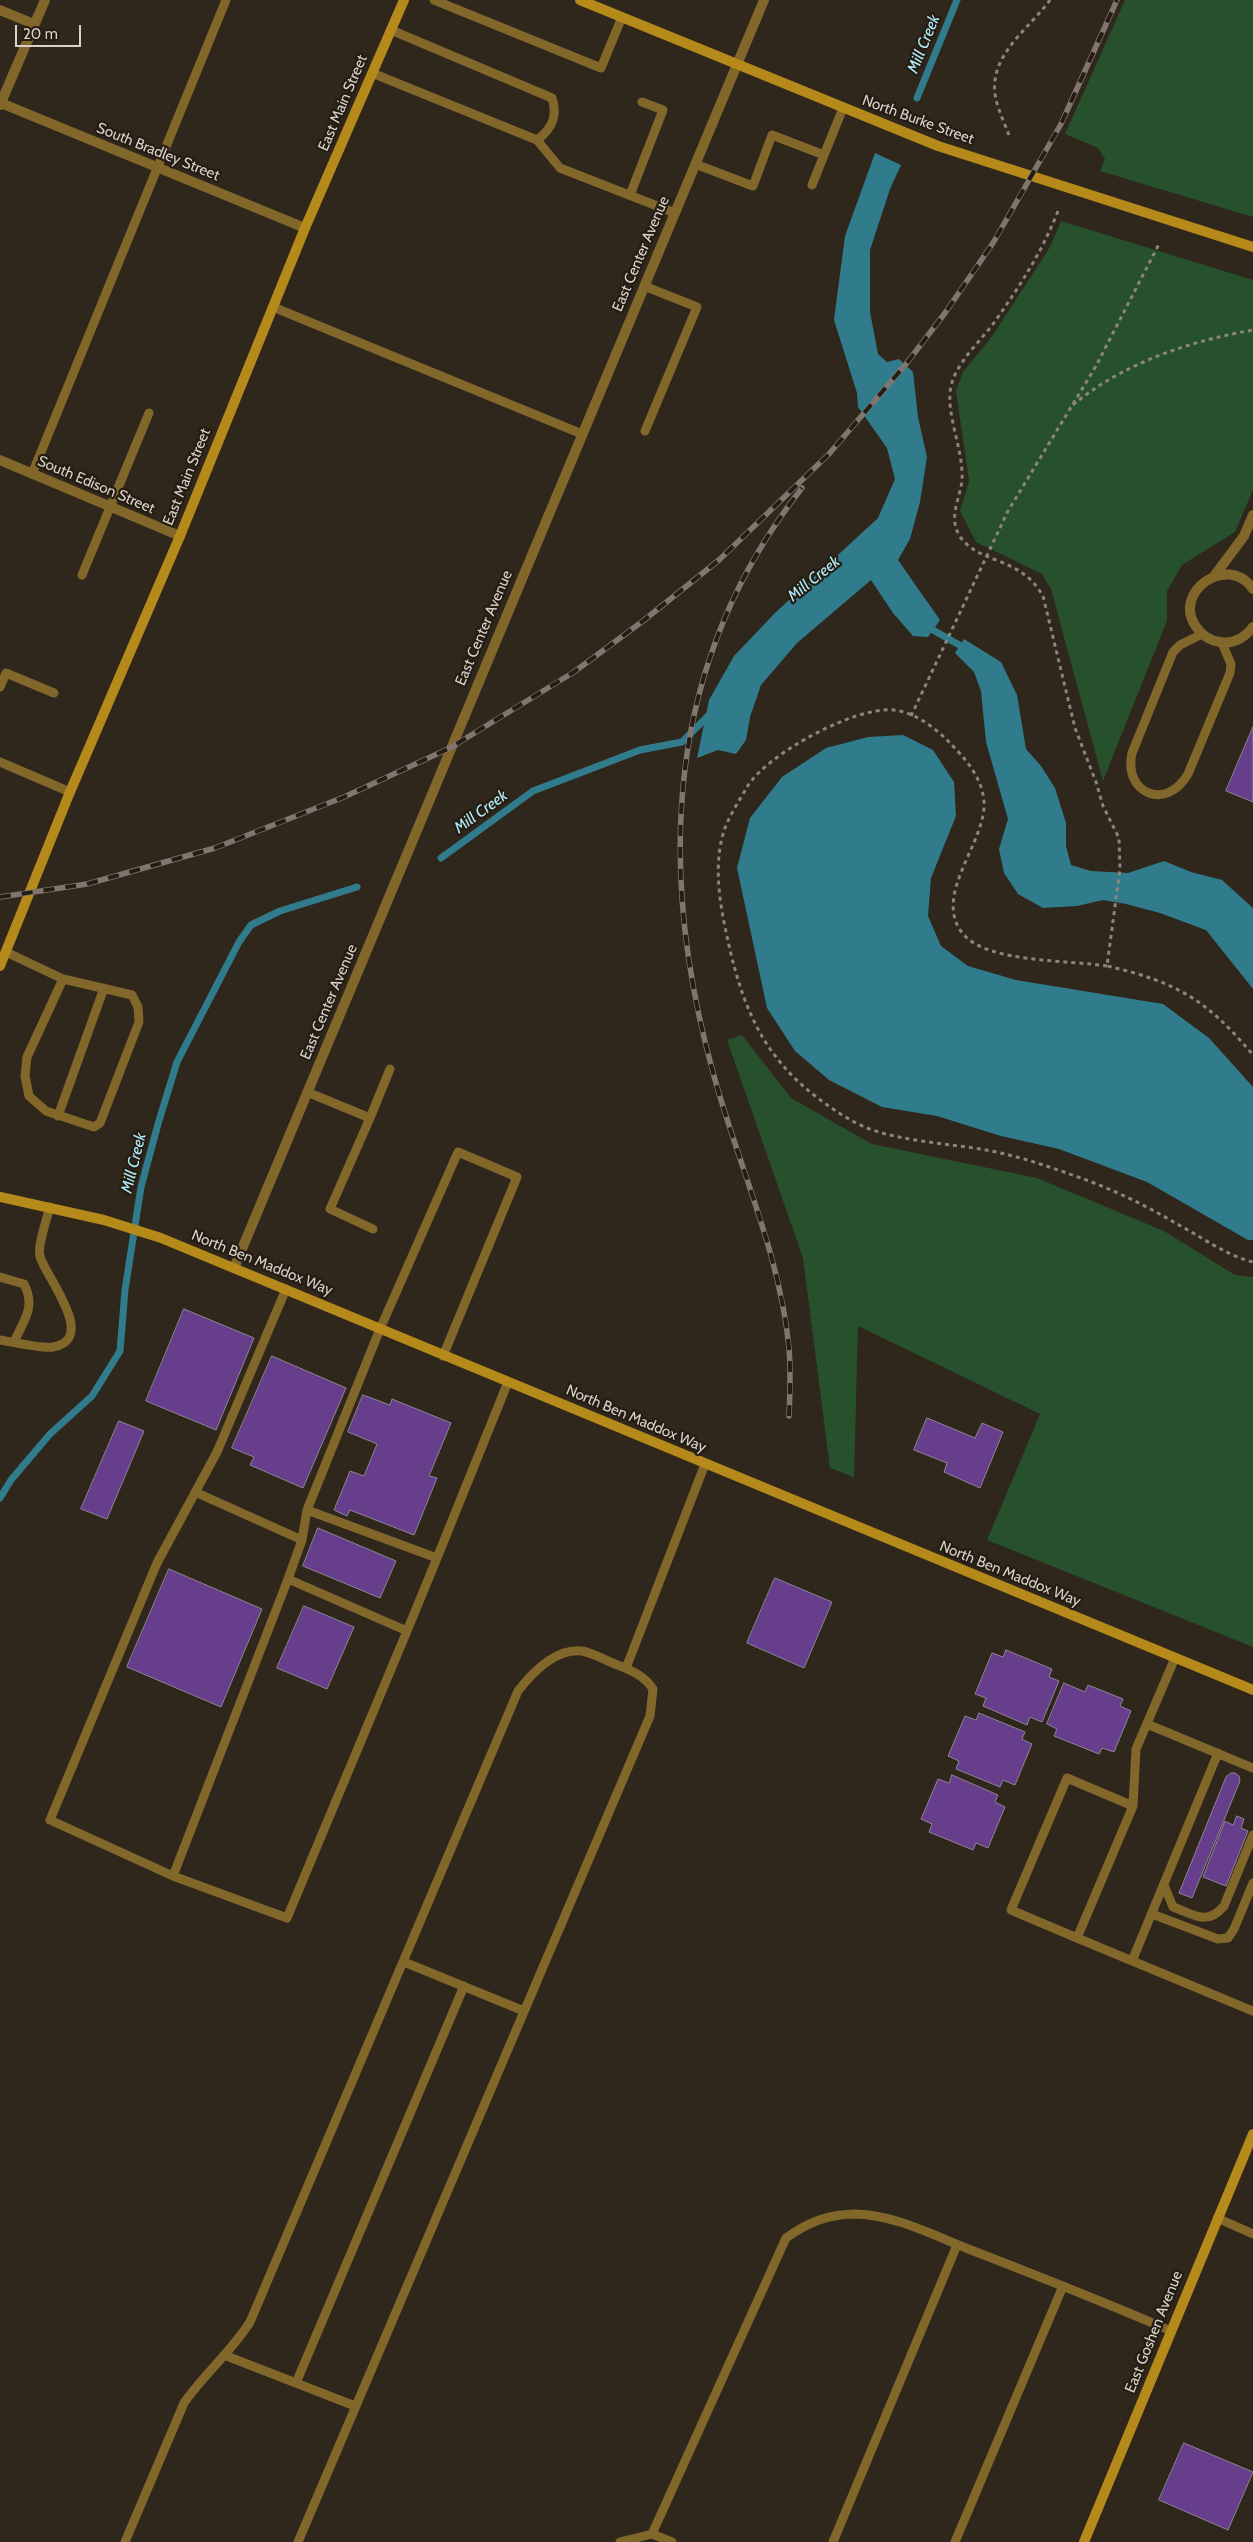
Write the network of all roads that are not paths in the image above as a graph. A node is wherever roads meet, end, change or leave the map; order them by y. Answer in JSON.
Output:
{"nodes":[{"id":1,"x":45,"y":0,"type":"edge"},
{"id":2,"x":226,"y":0,"type":"edge"},
{"id":3,"x":404,"y":0,"type":"edge"},
{"id":4,"x":434,"y":0,"type":"edge"},
{"id":5,"x":580,"y":0,"type":"edge"},
{"id":6,"x":764,"y":0,"type":"edge"},
{"id":7,"x":0,"y":10,"type":"edge"},
{"id":8,"x":622,"y":17,"type":"junction"},
{"id":9,"x":34,"y":24,"type":"junction"},
{"id":10,"x":391,"y":30,"type":"junction"},
{"id":11,"x":737,"y":65,"type":"junction"},
{"id":12,"x":372,"y":73,"type":"junction"},
{"id":13,"x":642,"y":102,"type":"dead end"},
{"id":14,"x":0,"y":104,"type":"edge"},
{"id":15,"x":843,"y":108,"type":"junction"},
{"id":16,"x":537,"y":140,"type":"junction"},
{"id":17,"x":824,"y":155,"type":"junction"},
{"id":18,"x":696,"y":164,"type":"junction"},
{"id":19,"x":157,"y":168,"type":"junction"},
{"id":20,"x":812,"y":185,"type":"dead end"},
{"id":21,"x":630,"y":195,"type":"junction"},
{"id":22,"x":675,"y":213,"type":"junction"},
{"id":23,"x":304,"y":228,"type":"junction"},
{"id":24,"x":1253,"y":248,"type":"edge"},
{"id":25,"x":644,"y":286,"type":"junction"},
{"id":26,"x":272,"y":307,"type":"junction"},
{"id":27,"x":149,"y":413,"type":"dead end"},
{"id":28,"x":645,"y":431,"type":"dead end"},
{"id":29,"x":582,"y":434,"type":"junction"},
{"id":30,"x":0,"y":460,"type":"edge"},
{"id":31,"x":32,"y":474,"type":"junction"},
{"id":32,"x":110,"y":507,"type":"junction"},
{"id":33,"x":1253,"y":516,"type":"edge"},
{"id":34,"x":180,"y":536,"type":"junction"},
{"id":35,"x":82,"y":575,"type":"dead end"},
{"id":36,"x":1215,"y":575,"type":"junction"},
{"id":37,"x":1253,"y":589,"type":"edge"},
{"id":38,"x":1253,"y":627,"type":"edge"},
{"id":39,"x":1202,"y":634,"type":"junction"},
{"id":40,"x":1222,"y":642,"type":"junction"},
{"id":41,"x":0,"y":686,"type":"edge"},
{"id":42,"x":54,"y":693,"type":"dead end"},
{"id":43,"x":0,"y":762,"type":"edge"},
{"id":44,"x":70,"y":792,"type":"junction"},
{"id":45,"x":6,"y":952,"type":"junction"},
{"id":46,"x":0,"y":966,"type":"edge"},
{"id":47,"x":63,"y":979,"type":"junction"},
{"id":48,"x":104,"y":988,"type":"junction"},
{"id":49,"x":390,"y":1069,"type":"dead end"},
{"id":50,"x":307,"y":1092,"type":"junction"},
{"id":51,"x":58,"y":1116,"type":"junction"},
{"id":52,"x":370,"y":1118,"type":"junction"},
{"id":53,"x":0,"y":1197,"type":"edge"},
{"id":54,"x":50,"y":1207,"type":"junction"},
{"id":55,"x":373,"y":1229,"type":"dead end"},
{"id":56,"x":234,"y":1268,"type":"junction"},
{"id":57,"x":0,"y":1277,"type":"edge"},
{"id":58,"x":286,"y":1289,"type":"junction"},
{"id":59,"x":380,"y":1329,"type":"junction"},
{"id":60,"x":0,"y":1340,"type":"edge"},
{"id":61,"x":14,"y":1342,"type":"junction"},
{"id":62,"x":443,"y":1356,"type":"junction"},
{"id":63,"x":508,"y":1382,"type":"junction"},
{"id":64,"x":705,"y":1464,"type":"junction"},
{"id":65,"x":195,"y":1492,"type":"junction"},
{"id":66,"x":307,"y":1510,"type":"junction"},
{"id":67,"x":302,"y":1540,"type":"junction"},
{"id":68,"x":437,"y":1558,"type":"junction"},
{"id":69,"x":288,"y":1580,"type":"junction"},
{"id":70,"x":407,"y":1631,"type":"junction"},
{"id":71,"x":1175,"y":1658,"type":"junction"},
{"id":72,"x":626,"y":1668,"type":"junction"},
{"id":73,"x":1253,"y":1690,"type":"edge"},
{"id":74,"x":1147,"y":1724,"type":"junction"},
{"id":75,"x":1218,"y":1753,"type":"junction"},
{"id":76,"x":1253,"y":1768,"type":"edge"},
{"id":77,"x":1133,"y":1806,"type":"junction"},
{"id":78,"x":1253,"y":1835,"type":"edge"},
{"id":79,"x":173,"y":1876,"type":"junction"},
{"id":80,"x":1253,"y":1883,"type":"edge"},
{"id":81,"x":1164,"y":1885,"type":"junction"},
{"id":82,"x":1152,"y":1914,"type":"junction"},
{"id":83,"x":1077,"y":1938,"type":"junction"},
{"id":84,"x":1132,"y":1961,"type":"junction"},
{"id":85,"x":404,"y":1962,"type":"junction"},
{"id":86,"x":464,"y":1986,"type":"junction"},
{"id":87,"x":524,"y":2011,"type":"junction"},
{"id":88,"x":1253,"y":2011,"type":"edge"},
{"id":89,"x":1253,"y":2134,"type":"edge"},
{"id":90,"x":1217,"y":2218,"type":"junction"},
{"id":91,"x":1253,"y":2234,"type":"edge"},
{"id":92,"x":957,"y":2245,"type":"junction"},
{"id":93,"x":1063,"y":2286,"type":"junction"},
{"id":94,"x":1171,"y":2331,"type":"junction"},
{"id":95,"x":224,"y":2355,"type":"junction"},
{"id":96,"x":296,"y":2383,"type":"junction"},
{"id":97,"x":355,"y":2406,"type":"junction"},
{"id":98,"x":652,"y":2534,"type":"junction"},
{"id":99,"x":125,"y":2542,"type":"edge"},
{"id":100,"x":298,"y":2542,"type":"edge"},
{"id":101,"x":620,"y":2542,"type":"edge"},
{"id":102,"x":672,"y":2542,"type":"edge"},
{"id":103,"x":833,"y":2542,"type":"edge"},
{"id":104,"x":955,"y":2542,"type":"edge"},
{"id":105,"x":1084,"y":2542,"type":"edge"}],
"edges":[{"from":1,"to":9,"type":"street"},
{"from":2,"to":19,"type":"lane"},
{"from":3,"to":10,"type":"street","name":"East Main Street"},
{"from":4,"to":8,"type":"lane"},
{"from":5,"to":8,"type":"street","name":"North Burke Street"},
{"from":6,"to":11,"type":"street","name":"East Center Avenue"},
{"from":7,"to":9,"type":"street"},
{"from":8,"to":11,"type":"street","name":"North Burke Street"},
{"from":9,"to":14,"type":"street"},
{"from":10,"to":12,"type":"street","name":"East Main Street"},
{"from":10,"to":16,"type":"lane"},
{"from":11,"to":15,"type":"street","name":"North Burke Street"},
{"from":11,"to":18,"type":"street","name":"East Center Avenue"},
{"from":12,"to":16,"type":"lane"},
{"from":12,"to":23,"type":"street","name":"East Main Street"},
{"from":13,"to":21,"type":"lane"},
{"from":14,"to":19,"type":"street","name":"South Bradley Street"},
{"from":15,"to":17,"type":"lane"},
{"from":15,"to":24,"type":"street","name":"North Burke Street"},
{"from":16,"to":21,"type":"lane"},
{"from":17,"to":18,"type":"lane"},
{"from":17,"to":20,"type":"lane"},
{"from":18,"to":22,"type":"street","name":"East Center Avenue"},
{"from":19,"to":23,"type":"street","name":"South Bradley Street"},
{"from":19,"to":31,"type":"lane"},
{"from":21,"to":22,"type":"lane"},
{"from":22,"to":25,"type":"street","name":"East Center Avenue"},
{"from":23,"to":26,"type":"street","name":"East Main Street"},
{"from":25,"to":28,"type":"lane"},
{"from":25,"to":29,"type":"street","name":"East Center Avenue"},
{"from":26,"to":29,"type":"lane"},
{"from":26,"to":34,"type":"street","name":"East Main Street"},
{"from":27,"to":32,"type":"lane"},
{"from":29,"to":50,"type":"street","name":"East Center Avenue"},
{"from":30,"to":31,"type":"street","name":"South Edison Street"},
{"from":31,"to":32,"type":"street","name":"South Edison Street"},
{"from":32,"to":34,"type":"street","name":"South Edison Street"},
{"from":32,"to":35,"type":"lane"},
{"from":33,"to":36,"type":"street"},
{"from":34,"to":44,"type":"street","name":"East Main Street"},
{"from":36,"to":37,"type":"street"},
{"from":36,"to":39,"type":"street"},
{"from":38,"to":40,"type":"street"},
{"from":39,"to":40,"type":"street"},
{"from":39,"to":40,"type":"lane"},
{"from":41,"to":42,"type":"lane"},
{"from":43,"to":44,"type":"lane"},
{"from":44,"to":45,"type":"street","name":"East Main Street"},
{"from":45,"to":46,"type":"street","name":"East Main Street"},
{"from":45,"to":47,"type":"lane"},
{"from":47,"to":48,"type":"lane"},
{"from":47,"to":51,"type":"lane"},
{"from":48,"to":51,"type":"lane"},
{"from":48,"to":51,"type":"lane"},
{"from":49,"to":52,"type":"lane"},
{"from":50,"to":52,"type":"lane"},
{"from":50,"to":56,"type":"street","name":"East Center Avenue"},
{"from":52,"to":55,"type":"lane"},
{"from":53,"to":54,"type":"street","name":"North Ben Maddox Way"},
{"from":54,"to":56,"type":"street","name":"North Ben Maddox Way"},
{"from":54,"to":61,"type":"lane"},
{"from":56,"to":58,"type":"street","name":"North Ben Maddox Way"},
{"from":57,"to":61,"type":"lane"},
{"from":58,"to":59,"type":"street","name":"North Ben Maddox Way"},
{"from":58,"to":65,"type":"lane"},
{"from":59,"to":62,"type":"street","name":"North Ben Maddox Way"},
{"from":59,"to":62,"type":"lane"},
{"from":59,"to":66,"type":"lane"},
{"from":60,"to":61,"type":"lane"},
{"from":62,"to":63,"type":"street","name":"North Ben Maddox Way"},
{"from":63,"to":64,"type":"street","name":"North Ben Maddox Way"},
{"from":63,"to":68,"type":"lane"},
{"from":64,"to":71,"type":"street","name":"North Ben Maddox Way"},
{"from":64,"to":72,"type":"lane"},
{"from":65,"to":67,"type":"lane"},
{"from":65,"to":79,"type":"lane"},
{"from":66,"to":67,"type":"lane"},
{"from":66,"to":68,"type":"lane"},
{"from":67,"to":69,"type":"lane"},
{"from":68,"to":70,"type":"lane"},
{"from":69,"to":70,"type":"lane"},
{"from":69,"to":79,"type":"lane"},
{"from":70,"to":79,"type":"lane"},
{"from":71,"to":73,"type":"street","name":"North Ben Maddox Way"},
{"from":71,"to":74,"type":"lane"},
{"from":72,"to":85,"type":"lane"},
{"from":72,"to":87,"type":"lane"},
{"from":74,"to":75,"type":"lane"},
{"from":74,"to":77,"type":"lane"},
{"from":75,"to":76,"type":"lane"},
{"from":75,"to":81,"type":"lane"},
{"from":77,"to":83,"type":"lane"},
{"from":77,"to":83,"type":"lane"},
{"from":78,"to":81,"type":"lane"},
{"from":80,"to":82,"type":"lane"},
{"from":81,"to":82,"type":"lane"},
{"from":82,"to":84,"type":"lane"},
{"from":83,"to":84,"type":"lane"},
{"from":84,"to":88,"type":"lane"},
{"from":85,"to":86,"type":"lane"},
{"from":85,"to":95,"type":"lane"},
{"from":86,"to":87,"type":"lane"},
{"from":86,"to":96,"type":"lane"},
{"from":87,"to":97,"type":"lane"},
{"from":89,"to":90,"type":"street","name":"East Goshen Avenue"},
{"from":90,"to":91,"type":"lane"},
{"from":90,"to":94,"type":"street","name":"East Goshen Avenue"},
{"from":92,"to":93,"type":"lane"},
{"from":92,"to":98,"type":"lane"},
{"from":92,"to":103,"type":"lane"},
{"from":93,"to":94,"type":"lane"},
{"from":93,"to":104,"type":"lane"},
{"from":94,"to":105,"type":"street","name":"East Goshen Avenue"},
{"from":95,"to":96,"type":"lane"},
{"from":95,"to":99,"type":"lane"},
{"from":96,"to":97,"type":"lane"},
{"from":97,"to":100,"type":"lane"},
{"from":98,"to":101,"type":"lane"},
{"from":98,"to":102,"type":"lane"}]}
